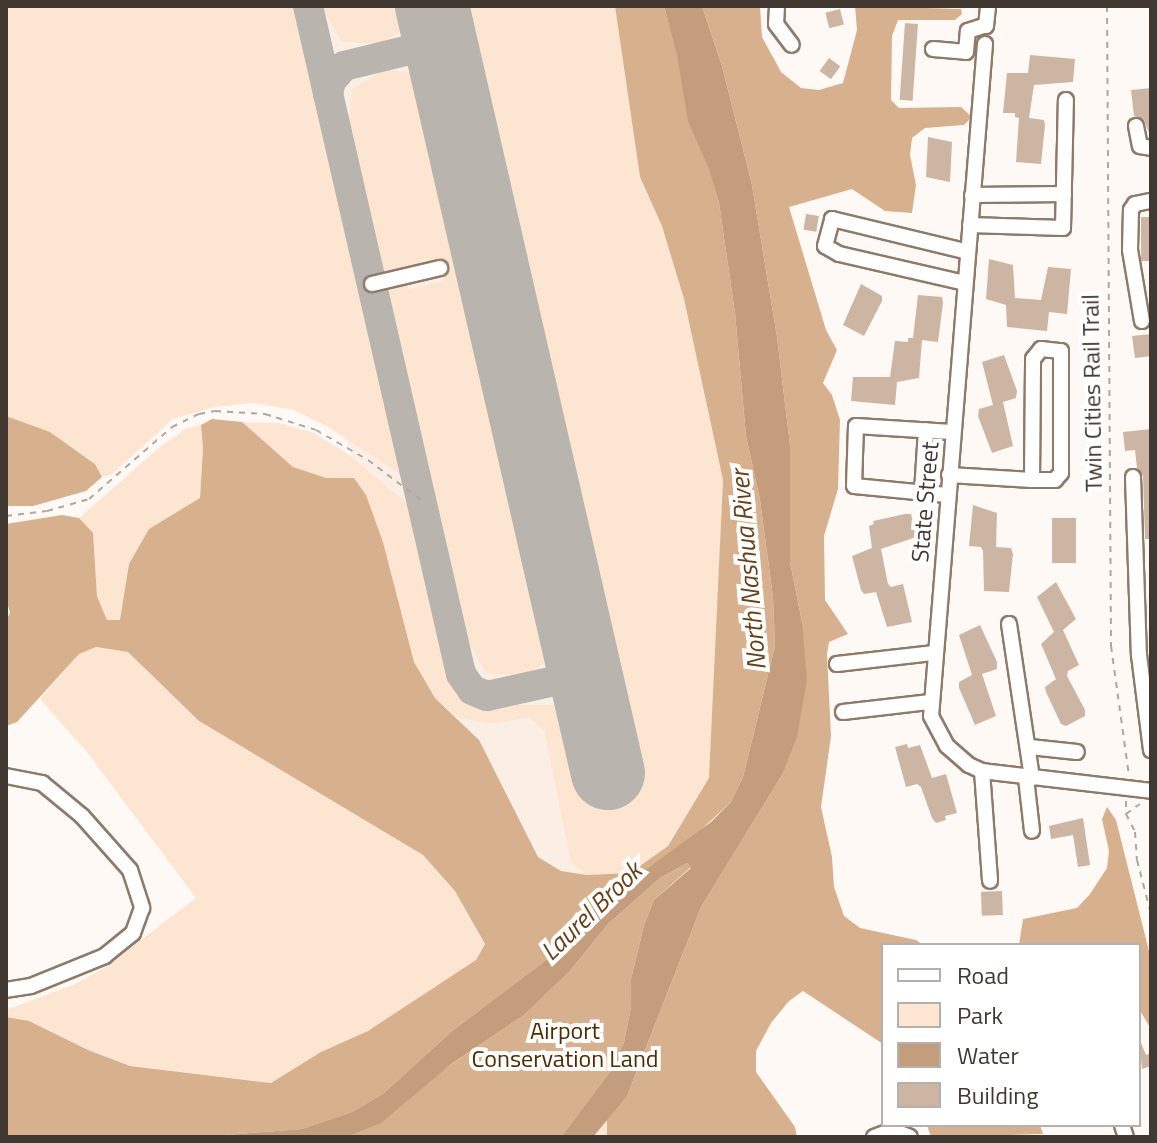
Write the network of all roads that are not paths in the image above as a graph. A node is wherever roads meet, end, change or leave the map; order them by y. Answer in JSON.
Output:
{"nodes":[{"id":1,"x":777,"y":6,"type":"edge"},
{"id":2,"x":988,"y":6,"type":"edge"},
{"id":3,"x":985,"y":44,"type":"dead end"},
{"id":4,"x":792,"y":45,"type":"dead end"},
{"id":5,"x":933,"y":49,"type":"dead end"},
{"id":6,"x":1066,"y":100,"type":"dead end"},
{"id":7,"x":1136,"y":126,"type":"dead end"},
{"id":8,"x":1151,"y":148,"type":"edge"},
{"id":9,"x":1064,"y":194,"type":"junction"},
{"id":10,"x":972,"y":195,"type":"junction"},
{"id":11,"x":1151,"y":201,"type":"edge"},
{"id":12,"x":970,"y":225,"type":"junction"},
{"id":13,"x":968,"y":252,"type":"junction"},
{"id":14,"x":440,"y":268,"type":"dead end"},
{"id":15,"x":965,"y":283,"type":"junction"},
{"id":16,"x":372,"y":284,"type":"dead end"},
{"id":17,"x":1144,"y":294,"type":"edge"},
{"id":18,"x":1142,"y":321,"type":"dead end"},
{"id":19,"x":926,"y":430,"type":"junction"},
{"id":20,"x":952,"y":432,"type":"junction"},
{"id":21,"x":949,"y":475,"type":"junction"},
{"id":22,"x":1133,"y":477,"type":"dead end"},
{"id":23,"x":1032,"y":480,"type":"junction"},
{"id":24,"x":922,"y":492,"type":"junction"},
{"id":25,"x":947,"y":495,"type":"junction"},
{"id":26,"x":1009,"y":624,"type":"dead end"},
{"id":27,"x":934,"y":653,"type":"junction"},
{"id":28,"x":837,"y":664,"type":"dead end"},
{"id":29,"x":1146,"y":685,"type":"edge"},
{"id":30,"x":930,"y":702,"type":"junction"},
{"id":31,"x":1148,"y":711,"type":"edge"},
{"id":32,"x":843,"y":712,"type":"dead end"},
{"id":33,"x":1030,"y":747,"type":"junction"},
{"id":34,"x":1151,"y":750,"type":"edge"},
{"id":35,"x":1077,"y":752,"type":"dead end"},
{"id":36,"x":982,"y":771,"type":"junction"},
{"id":37,"x":6,"y":776,"type":"edge"},
{"id":38,"x":1029,"y":778,"type":"junction"},
{"id":39,"x":1148,"y":793,"type":"edge"},
{"id":40,"x":1032,"y":831,"type":"dead end"},
{"id":41,"x":990,"y":881,"type":"dead end"},
{"id":42,"x":6,"y":990,"type":"edge"},
{"id":43,"x":874,"y":1137,"type":"edge"},
{"id":44,"x":910,"y":1137,"type":"edge"}],
"edges":[{"from":1,"to":4,"type":"street"},
{"from":2,"to":5,"type":"street"},
{"from":3,"to":10,"type":"street","name":"State Street"},
{"from":6,"to":9,"type":"street"},
{"from":7,"to":8,"type":"street"},
{"from":9,"to":10,"type":"street"},
{"from":9,"to":12,"type":"street"},
{"from":10,"to":12,"type":"street","name":"State Street"},
{"from":11,"to":17,"type":"street"},
{"from":12,"to":13,"type":"street","name":"State Street"},
{"from":13,"to":15,"type":"street","name":"State Street"},
{"from":13,"to":15,"type":"street"},
{"from":14,"to":16,"type":"street"},
{"from":15,"to":20,"type":"street","name":"State Street"},
{"from":17,"to":18,"type":"street"},
{"from":19,"to":20,"type":"street"},
{"from":19,"to":24,"type":"street"},
{"from":19,"to":24,"type":"street"},
{"from":20,"to":21,"type":"street","name":"State Street"},
{"from":21,"to":23,"type":"street"},
{"from":21,"to":25,"type":"street","name":"State Street"},
{"from":22,"to":29,"type":"street"},
{"from":23,"to":23,"type":"street"},
{"from":24,"to":25,"type":"street"},
{"from":25,"to":27,"type":"street","name":"State Street"},
{"from":26,"to":33,"type":"street"},
{"from":27,"to":28,"type":"street"},
{"from":27,"to":30,"type":"street","name":"State Street"},
{"from":29,"to":31,"type":"street"},
{"from":30,"to":32,"type":"street"},
{"from":30,"to":36,"type":"street","name":"State Street"},
{"from":31,"to":34,"type":"street"},
{"from":33,"to":35,"type":"street"},
{"from":33,"to":38,"type":"street"},
{"from":36,"to":38,"type":"street","name":"State Street"},
{"from":36,"to":41,"type":"street"},
{"from":37,"to":42,"type":"street"},
{"from":38,"to":39,"type":"street","name":"State Street"},
{"from":38,"to":40,"type":"street"},
{"from":43,"to":44,"type":"street"}]}
